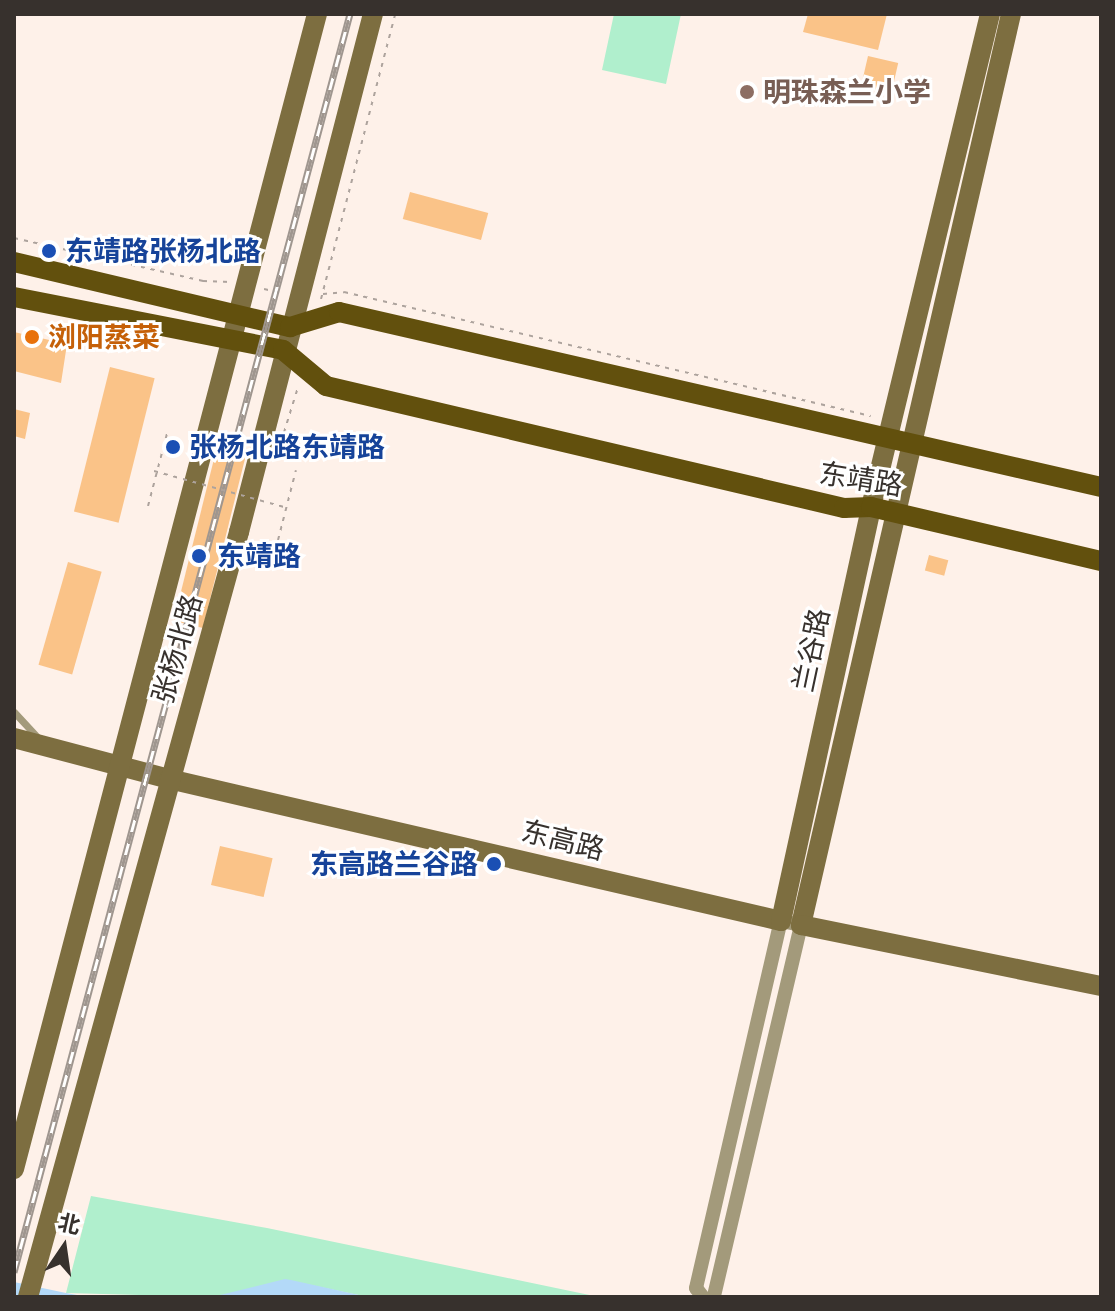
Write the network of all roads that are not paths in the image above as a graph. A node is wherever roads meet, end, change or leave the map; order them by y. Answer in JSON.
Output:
{"nodes":[{"id":1,"x":317,"y":14,"type":"edge"},
{"id":2,"x":373,"y":14,"type":"edge"},
{"id":3,"x":990,"y":14,"type":"edge"},
{"id":4,"x":1011,"y":14,"type":"edge"},
{"id":5,"x":14,"y":262,"type":"edge"},
{"id":6,"x":14,"y":286,"type":"edge"},
{"id":7,"x":14,"y":297,"type":"edge"},
{"id":8,"x":235,"y":315,"type":"junction"},
{"id":9,"x":177,"y":326,"type":"junction"},
{"id":10,"x":290,"y":327,"type":"junction"},
{"id":11,"x":229,"y":337,"type":"junction"},
{"id":12,"x":283,"y":350,"type":"junction"},
{"id":13,"x":899,"y":440,"type":"junction"},
{"id":14,"x":1101,"y":487,"type":"edge"},
{"id":15,"x":871,"y":507,"type":"junction"},
{"id":16,"x":893,"y":512,"type":"junction"},
{"id":17,"x":1101,"y":561,"type":"edge"},
{"id":18,"x":14,"y":712,"type":"edge"},
{"id":19,"x":14,"y":738,"type":"edge"},
{"id":20,"x":44,"y":745,"type":"junction"},
{"id":21,"x":121,"y":766,"type":"junction"},
{"id":22,"x":169,"y":779,"type":"junction"},
{"id":23,"x":791,"y":923,"type":"junction"},
{"id":24,"x":1101,"y":986,"type":"edge"},
{"id":25,"x":14,"y":1169,"type":"edge"},
{"id":26,"x":28,"y":1297,"type":"edge"},
{"id":27,"x":703,"y":1297,"type":"edge"},
{"id":28,"x":714,"y":1297,"type":"edge"}],
"edges":[{"from":1,"to":8,"type":"street","name":"张杨北路"},
{"from":2,"to":10,"type":"street","name":"张杨北路"},
{"from":3,"to":13,"type":"street","name":"兰谷路"},
{"from":4,"to":13,"type":"street","name":"兰谷路"},
{"from":5,"to":8,"type":"main road","name":"东靖路"},
{"from":6,"to":9,"type":"main road"},
{"from":7,"to":9,"type":"main road","name":"东靖路"},
{"from":8,"to":10,"type":"main road","name":"东靖路"},
{"from":8,"to":11,"type":"street","name":"张杨北路"},
{"from":9,"to":11,"type":"main road","name":"东靖路"},
{"from":10,"to":12,"type":"street","name":"张杨北路"},
{"from":10,"to":13,"type":"main road","name":"东靖路"},
{"from":11,"to":12,"type":"main road","name":"东靖路"},
{"from":11,"to":21,"type":"street","name":"张杨北路"},
{"from":12,"to":15,"type":"main road","name":"东靖路"},
{"from":12,"to":22,"type":"street","name":"张杨北路"},
{"from":13,"to":14,"type":"main road","name":"东靖路"},
{"from":13,"to":15,"type":"street","name":"兰谷路"},
{"from":13,"to":16,"type":"street","name":"兰谷路"},
{"from":15,"to":16,"type":"main road","name":"东靖路"},
{"from":15,"to":23,"type":"street","name":"兰谷路"},
{"from":16,"to":17,"type":"main road","name":"东靖路"},
{"from":16,"to":23,"type":"street","name":"兰谷路"},
{"from":18,"to":20,"type":"lane"},
{"from":19,"to":20,"type":"street","name":"东高路"},
{"from":20,"to":21,"type":"street","name":"东高路"},
{"from":21,"to":22,"type":"street","name":"东高路"},
{"from":21,"to":25,"type":"street","name":"张杨北路"},
{"from":22,"to":23,"type":"street","name":"东高路"},
{"from":22,"to":26,"type":"street","name":"张杨北路"},
{"from":23,"to":24,"type":"street","name":"东高路"},
{"from":23,"to":27,"type":"street","name":"兰谷路"},
{"from":23,"to":28,"type":"street","name":"兰谷路"}]}
